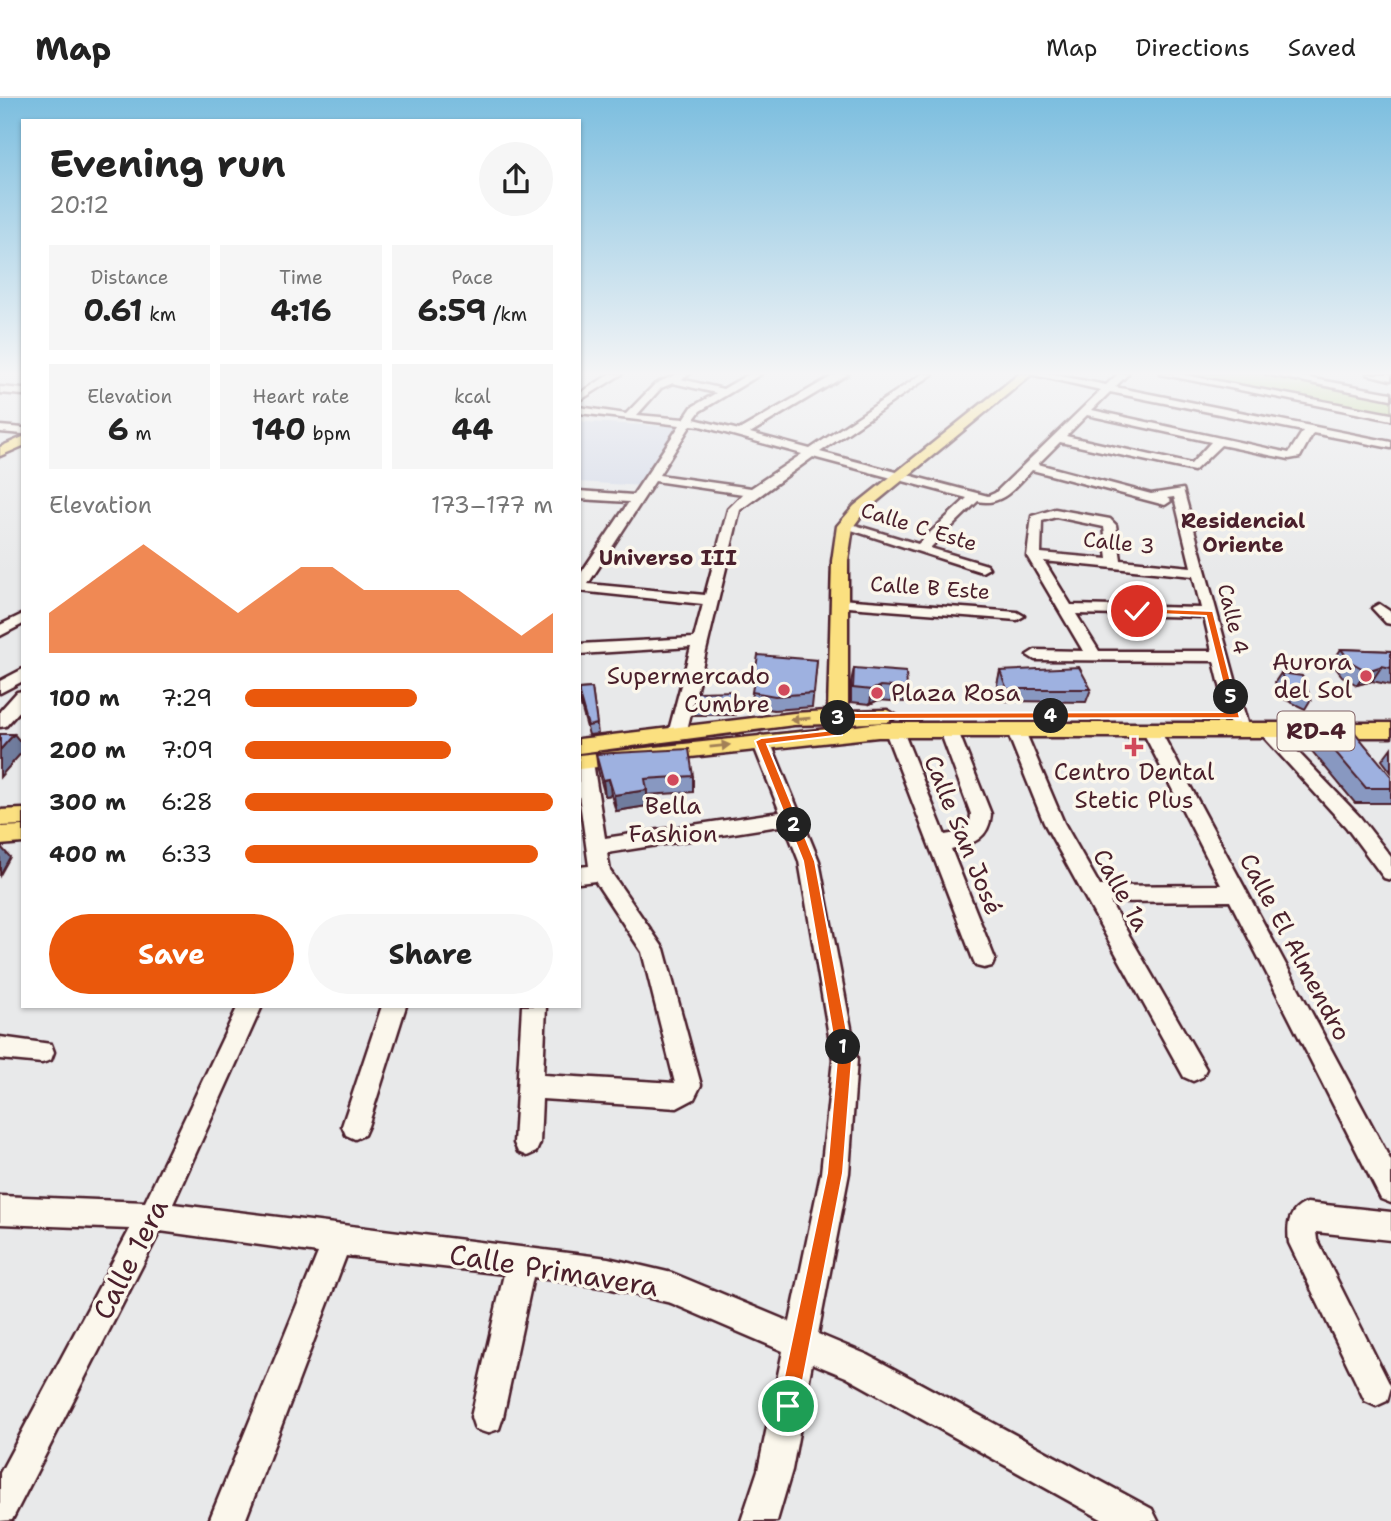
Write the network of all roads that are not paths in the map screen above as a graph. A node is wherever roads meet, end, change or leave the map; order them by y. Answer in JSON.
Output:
{"nodes":[{"id":1,"x":675,"y":440,"type":"edge"},
{"id":2,"x":762,"y":440,"type":"edge"},
{"id":3,"x":834,"y":440,"type":"edge"},
{"id":4,"x":943,"y":440,"type":"edge"},
{"id":5,"x":1056,"y":440,"type":"edge"},
{"id":6,"x":1069,"y":440,"type":"edge"},
{"id":7,"x":1303,"y":440,"type":"edge"},
{"id":8,"x":1367,"y":440,"type":"edge"},
{"id":9,"x":1218,"y":441,"type":"joint"},
{"id":10,"x":21,"y":442,"type":"edge"},
{"id":11,"x":1391,"y":445,"type":"edge"},
{"id":12,"x":0,"y":452,"type":"edge"},
{"id":13,"x":813,"y":455,"type":"junction"},
{"id":14,"x":1030,"y":466,"type":"junction"},
{"id":15,"x":651,"y":477,"type":"junction"},
{"id":16,"x":898,"y":477,"type":"junction"},
{"id":17,"x":754,"y":492,"type":"junction"},
{"id":18,"x":581,"y":495,"type":"edge"},
{"id":19,"x":974,"y":498,"type":"junction"},
{"id":20,"x":636,"y":499,"type":"junction"},
{"id":21,"x":845,"y":526,"type":"junction"},
{"id":22,"x":921,"y":549,"type":"junction"},
{"id":23,"x":1034,"y":556,"type":"junction"},
{"id":24,"x":1115,"y":564,"type":"junction"},
{"id":25,"x":982,"y":568,"type":"dead end"},
{"id":26,"x":1199,"y":572,"type":"junction"},
{"id":27,"x":581,"y":584,"type":"edge"},
{"id":28,"x":581,"y":587,"type":"edge"},
{"id":29,"x":710,"y":600,"type":"junction"},
{"id":30,"x":840,"y":603,"type":"junction"},
{"id":31,"x":1064,"y":608,"type":"junction"},
{"id":32,"x":1379,"y":608,"type":"dead end"},
{"id":33,"x":1210,"y":613,"type":"junction"},
{"id":34,"x":1017,"y":615,"type":"dead end"},
{"id":35,"x":21,"y":619,"type":"edge"},
{"id":36,"x":1391,"y":620,"type":"edge"},
{"id":37,"x":0,"y":631,"type":"edge"},
{"id":38,"x":699,"y":642,"type":"junction"},
{"id":39,"x":581,"y":649,"type":"edge"},
{"id":40,"x":1035,"y":655,"type":"dead end"},
{"id":41,"x":1094,"y":656,"type":"junction"},
{"id":42,"x":1220,"y":656,"type":"junction"},
{"id":43,"x":21,"y":675,"type":"edge"},
{"id":44,"x":0,"y":688,"type":"edge"},
{"id":45,"x":21,"y":698,"type":"edge"},
{"id":46,"x":1391,"y":716,"type":"edge"},
{"id":47,"x":0,"y":722,"type":"edge"},
{"id":48,"x":1238,"y":723,"type":"junction"},
{"id":49,"x":838,"y":724,"type":"junction"},
{"id":50,"x":894,"y":730,"type":"junction"},
{"id":51,"x":1151,"y":730,"type":"junction"},
{"id":52,"x":1391,"y":730,"type":"edge"},
{"id":53,"x":948,"y":731,"type":"junction"},
{"id":54,"x":1016,"y":731,"type":"junction"},
{"id":55,"x":1268,"y":731,"type":"junction"},
{"id":56,"x":1345,"y":731,"type":"junction"},
{"id":57,"x":677,"y":734,"type":"junction"},
{"id":58,"x":761,"y":741,"type":"junction"},
{"id":59,"x":1361,"y":750,"type":"edge"},
{"id":60,"x":581,"y":757,"type":"edge"},
{"id":61,"x":21,"y":817,"type":"edge"},
{"id":62,"x":791,"y":817,"type":"junction"},
{"id":63,"x":0,"y":818,"type":"edge"},
{"id":64,"x":21,"y":834,"type":"edge"},
{"id":65,"x":0,"y":836,"type":"edge"},
{"id":66,"x":939,"y":844,"type":"junction"},
{"id":67,"x":596,"y":847,"type":"junction"},
{"id":68,"x":1391,"y":872,"type":"edge"},
{"id":69,"x":590,"y":874,"type":"edge"},
{"id":70,"x":1238,"y":893,"type":"junction"},
{"id":71,"x":1093,"y":894,"type":"junction"},
{"id":72,"x":984,"y":958,"type":"dead end"},
{"id":73,"x":249,"y":1008,"type":"edge"},
{"id":74,"x":393,"y":1008,"type":"edge"},
{"id":75,"x":534,"y":1008,"type":"edge"},
{"id":76,"x":0,"y":1048,"type":"edge"},
{"id":77,"x":42,"y":1052,"type":"dead end"},
{"id":78,"x":1192,"y":1069,"type":"dead end"},
{"id":79,"x":531,"y":1086,"type":"junction"},
{"id":80,"x":355,"y":1126,"type":"dead end"},
{"id":81,"x":527,"y":1143,"type":"dead end"},
{"id":82,"x":1391,"y":1189,"type":"edge"},
{"id":83,"x":0,"y":1210,"type":"edge"},
{"id":84,"x":153,"y":1216,"type":"junction"},
{"id":85,"x":1391,"y":1226,"type":"edge"},
{"id":86,"x":337,"y":1241,"type":"junction"},
{"id":87,"x":522,"y":1261,"type":"junction"},
{"id":88,"x":801,"y":1342,"type":"junction"},
{"id":89,"x":1376,"y":1390,"type":"dead end"},
{"id":90,"x":487,"y":1417,"type":"dead end"},
{"id":91,"x":0,"y":1508,"type":"edge"},
{"id":92,"x":227,"y":1521,"type":"edge"},
{"id":93,"x":759,"y":1521,"type":"edge"},
{"id":94,"x":1140,"y":1521,"type":"edge"}],
"edges":[{"from":1,"to":15,"type":"street"},
{"from":2,"to":13,"type":"street"},
{"from":3,"to":13,"type":"street"},
{"from":4,"to":16,"type":"main road"},
{"from":5,"to":14,"type":"street"},
{"from":6,"to":9,"type":"street"},
{"from":7,"to":9,"type":"street"},
{"from":8,"to":11,"type":"street"},
{"from":10,"to":12,"type":"main road"},
{"from":13,"to":16,"type":"street"},
{"from":13,"to":17,"type":"street"},
{"from":14,"to":19,"type":"street"},
{"from":14,"to":26,"type":"street","name":"Calle 4"},
{"from":15,"to":17,"type":"street"},
{"from":15,"to":20,"type":"street"},
{"from":16,"to":19,"type":"street"},
{"from":16,"to":21,"type":"main road"},
{"from":17,"to":29,"type":"street"},
{"from":18,"to":20,"type":"street"},
{"from":19,"to":22,"type":"street"},
{"from":20,"to":27,"type":"street"},
{"from":21,"to":22,"type":"street","name":"Calle C Este"},
{"from":21,"to":30,"type":"main road"},
{"from":22,"to":25,"type":"street","name":"Calle C Este"},
{"from":23,"to":24,"type":"street","name":"Calle 3"},
{"from":23,"to":24,"type":"street"},
{"from":23,"to":31,"type":"street"},
{"from":24,"to":26,"type":"street","name":"Calle 3"},
{"from":26,"to":33,"type":"street","name":"Calle 4"},
{"from":28,"to":29,"type":"street"},
{"from":29,"to":38,"type":"street"},
{"from":30,"to":34,"type":"street","name":"Calle B Este"},
{"from":30,"to":49,"type":"main road"},
{"from":31,"to":33,"type":"street"},
{"from":31,"to":41,"type":"street"},
{"from":32,"to":36,"type":"street"},
{"from":33,"to":42,"type":"street","name":"Calle 4"},
{"from":35,"to":37,"type":"street"},
{"from":38,"to":39,"type":"street"},
{"from":38,"to":57,"type":"street"},
{"from":40,"to":41,"type":"street"},
{"from":41,"to":42,"type":"street"},
{"from":42,"to":48,"type":"street","name":"Calle 4"},
{"from":43,"to":44,"type":"street"},
{"from":45,"to":47,"type":"street"},
{"from":46,"to":48,"type":"main road","number":"RD-4"},
{"from":48,"to":49,"type":"main road","number":"RD-4"},
{"from":48,"to":51,"type":"main road","number":"RD-4"},
{"from":48,"to":55,"type":"main road","number":"RD-4"},
{"from":49,"to":50,"type":"main road","number":"RD-4"},
{"from":49,"to":57,"type":"main road","number":"RD-4","one_way":true},
{"from":49,"to":58,"type":"main road","number":"RD-4"},
{"from":50,"to":53,"type":"main road","number":"RD-4"},
{"from":50,"to":66,"type":"street","name":"Calle San José"},
{"from":51,"to":54,"type":"main road","number":"RD-4"},
{"from":51,"to":70,"type":"street","name":"Calle El Almendro"},
{"from":52,"to":56,"type":"main road","number":"RD-4"},
{"from":53,"to":54,"type":"main road","number":"RD-4"},
{"from":53,"to":66,"type":"street"},
{"from":54,"to":71,"type":"street","name":"Calle 1a"},
{"from":55,"to":56,"type":"main road","number":"RD-4"},
{"from":55,"to":68,"type":"street"},
{"from":56,"to":59,"type":"street"},
{"from":57,"to":60,"type":"main road","number":"RD-4"},
{"from":60,"to":58,"type":"main road","number":"RD-4","one_way":true},
{"from":58,"to":62,"type":"street"},
{"from":60,"to":67,"type":"street"},
{"from":61,"to":63,"type":"main road"},
{"from":62,"to":67,"type":"street"},
{"from":62,"to":88,"type":"street"},
{"from":64,"to":65,"type":"main road"},
{"from":66,"to":72,"type":"street","name":"Calle San José"},
{"from":67,"to":69,"type":"street"},
{"from":69,"to":79,"type":"street"},
{"from":70,"to":71,"type":"street"},
{"from":70,"to":82,"type":"street","name":"Calle El Almendro"},
{"from":71,"to":78,"type":"street","name":"Calle 1a"},
{"from":73,"to":84,"type":"street","name":"Calle 1era"},
{"from":74,"to":80,"type":"street"},
{"from":75,"to":79,"type":"street"},
{"from":76,"to":77,"type":"street"},
{"from":79,"to":81,"type":"street"},
{"from":83,"to":84,"type":"street","name":"Calle Primavera"},
{"from":84,"to":86,"type":"street","name":"Calle Primavera"},
{"from":84,"to":91,"type":"street","name":"Calle 1era"},
{"from":85,"to":89,"type":"street"},
{"from":86,"to":87,"type":"street","name":"Calle Primavera"},
{"from":86,"to":92,"type":"street"},
{"from":87,"to":88,"type":"street","name":"Calle Primavera"},
{"from":87,"to":90,"type":"street"},
{"from":88,"to":93,"type":"street"},
{"from":88,"to":94,"type":"street","name":"Calle Primavera"}]}
